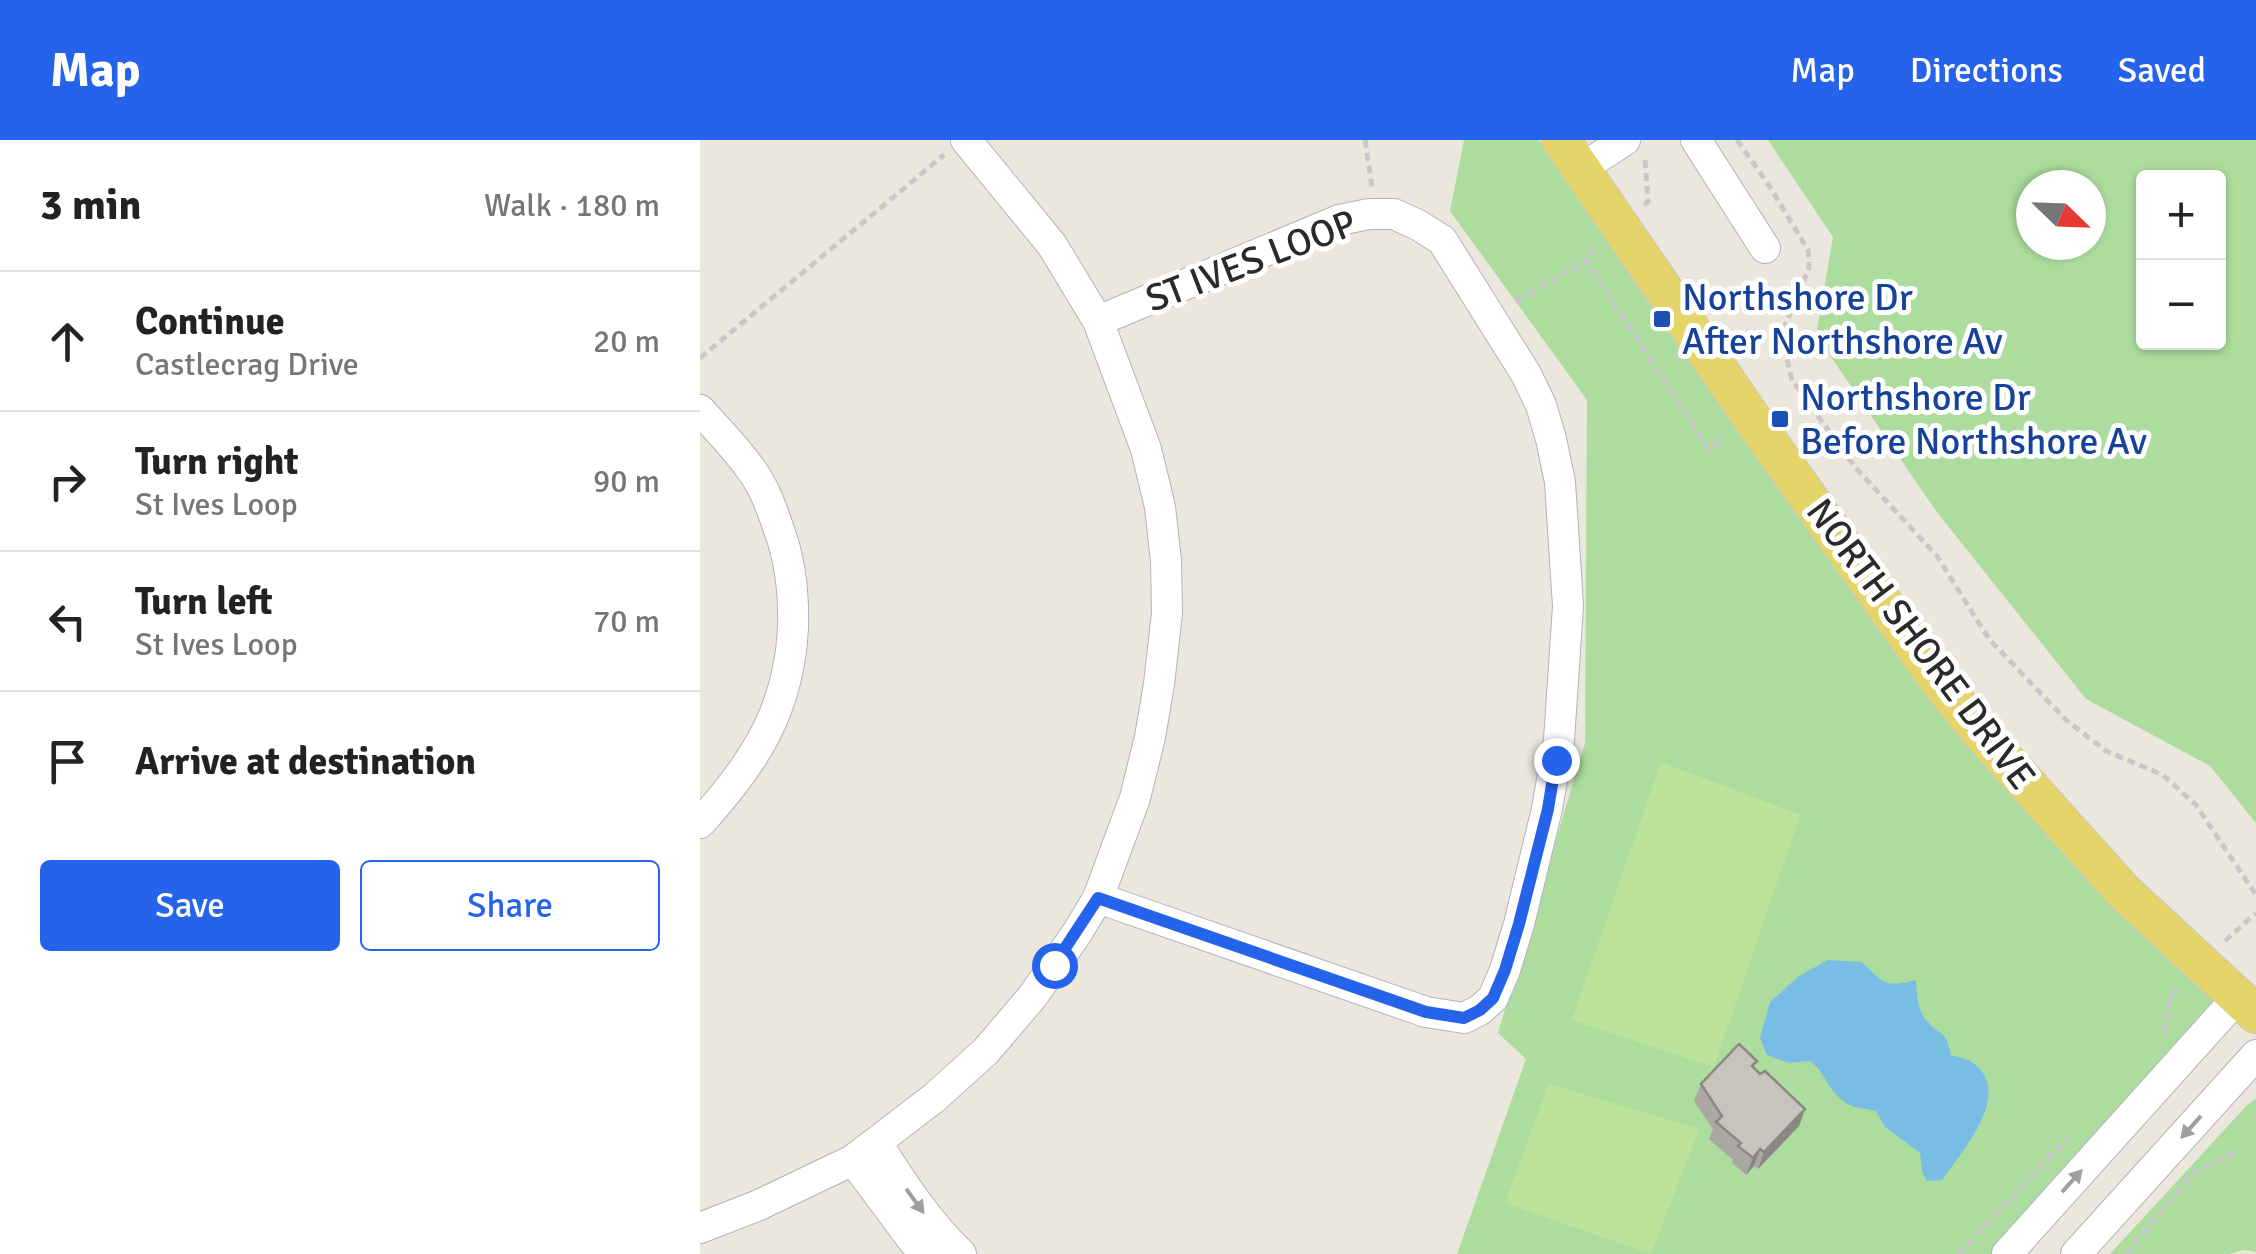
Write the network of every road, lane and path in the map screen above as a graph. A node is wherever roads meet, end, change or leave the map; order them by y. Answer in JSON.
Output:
{"nodes":[{"id":1,"x":1364,"y":140,"type":"edge"},
{"id":2,"x":1626,"y":140,"type":"edge"},
{"id":3,"x":1696,"y":140,"type":"edge"},
{"id":4,"x":1737,"y":140,"type":"edge"},
{"id":5,"x":959,"y":144,"type":"edge"},
{"id":6,"x":1571,"y":154,"type":"edge"},
{"id":7,"x":1376,"y":214,"type":"junction"},
{"id":8,"x":1765,"y":248,"type":"dead end"},
{"id":9,"x":1586,"y":260,"type":"dead end"},
{"id":10,"x":1490,"y":318,"type":"junction"},
{"id":11,"x":1098,"y":321,"type":"junction"},
{"id":12,"x":700,"y":358,"type":"edge"},
{"id":13,"x":700,"y":410,"type":"edge"},
{"id":14,"x":700,"y":823,"type":"edge"},
{"id":15,"x":2256,"y":895,"type":"edge"},
{"id":16,"x":1098,"y":898,"type":"junction"},
{"id":17,"x":2256,"y":913,"type":"edge"},
{"id":18,"x":2200,"y":964,"type":"junction"},
{"id":19,"x":2246,"y":1006,"type":"edge"},
{"id":20,"x":2163,"y":1042,"type":"dead end"},
{"id":21,"x":2256,"y":1055,"type":"edge"},
{"id":22,"x":2074,"y":1132,"type":"dead end"},
{"id":23,"x":865,"y":1152,"type":"junction"},
{"id":24,"x":2234,"y":1152,"type":"dead end"},
{"id":25,"x":700,"y":1228,"type":"edge"},
{"id":26,"x":926,"y":1254,"type":"edge"},
{"id":27,"x":961,"y":1254,"type":"edge"},
{"id":28,"x":1958,"y":1254,"type":"edge"},
{"id":29,"x":2008,"y":1254,"type":"edge"},
{"id":30,"x":2076,"y":1254,"type":"edge"},
{"id":31,"x":2125,"y":1254,"type":"edge"}],
"edges":[{"from":1,"to":7,"type":"path"},
{"from":2,"to":6,"type":"street"},
{"from":3,"to":8,"type":"street"},
{"from":4,"to":15,"type":"path"},
{"from":5,"to":11,"type":"street"},
{"from":5,"to":12,"type":"path"},
{"from":6,"to":18,"type":"main road","name":"NORTH SHORE DRIVE"},
{"from":7,"to":10,"type":"street","name":"ST IVES LOOP"},
{"from":7,"to":11,"type":"street","name":"ST IVES LOOP"},
{"from":9,"to":10,"type":"path"},
{"from":10,"to":16,"type":"street","name":"ST IVES LOOP"},
{"from":11,"to":16,"type":"street"},
{"from":13,"to":14,"type":"street"},
{"from":16,"to":23,"type":"street"},
{"from":17,"to":18,"type":"path"},
{"from":18,"to":19,"type":"main road","name":"NORTH SHORE DRIVE"},
{"from":18,"to":20,"type":"path"},
{"from":29,"to":19,"type":"street","one_way":true},
{"from":21,"to":30,"type":"street","one_way":true},
{"from":22,"to":28,"type":"path"},
{"from":23,"to":25,"type":"street"},
{"from":23,"to":26,"type":"street"},
{"from":23,"to":27,"type":"street","one_way":true},
{"from":24,"to":31,"type":"path"}]}
